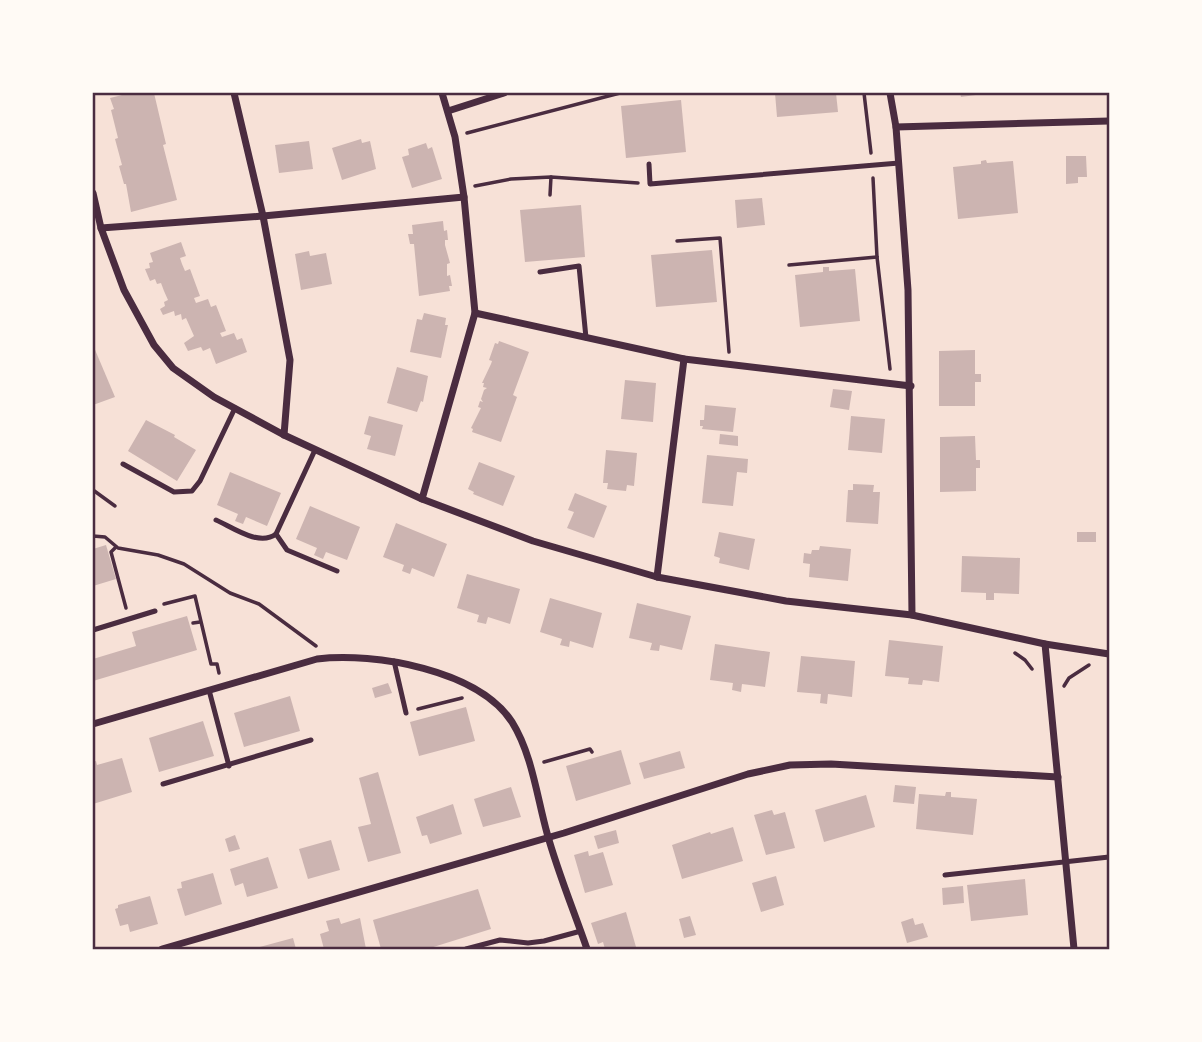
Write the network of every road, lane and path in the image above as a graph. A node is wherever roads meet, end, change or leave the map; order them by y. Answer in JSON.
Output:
{"nodes":[{"id":1,"x":234,"y":93,"type":"edge"},
{"id":2,"x":442,"y":93,"type":"edge"},
{"id":3,"x":504,"y":93,"type":"edge"},
{"id":4,"x":620,"y":93,"type":"edge"},
{"id":5,"x":864,"y":93,"type":"edge"},
{"id":6,"x":890,"y":93,"type":"edge"},
{"id":7,"x":448,"y":111,"type":"junction"},
{"id":8,"x":1109,"y":121,"type":"edge"},
{"id":9,"x":896,"y":127,"type":"junction"},
{"id":10,"x":455,"y":136,"type":"junction"},
{"id":11,"x":899,"y":163,"type":"junction"},
{"id":12,"x":649,"y":164,"type":"dead end"},
{"id":13,"x":872,"y":165,"type":"junction"},
{"id":14,"x":551,"y":177,"type":"junction"},
{"id":15,"x":650,"y":184,"type":"junction"},
{"id":16,"x":93,"y":193,"type":"edge"},
{"id":17,"x":463,"y":193,"type":"junction"},
{"id":18,"x":550,"y":195,"type":"dead end"},
{"id":19,"x":263,"y":216,"type":"junction"},
{"id":20,"x":101,"y":228,"type":"junction"},
{"id":21,"x":677,"y":242,"type":"dead end"},
{"id":22,"x":877,"y":257,"type":"junction"},
{"id":23,"x":789,"y":265,"type":"dead end"},
{"id":24,"x":540,"y":272,"type":"dead end"},
{"id":25,"x":475,"y":313,"type":"junction"},
{"id":26,"x":586,"y":338,"type":"junction"},
{"id":27,"x":684,"y":359,"type":"junction"},
{"id":28,"x":730,"y":364,"type":"junction"},
{"id":29,"x":891,"y":384,"type":"junction"},
{"id":30,"x":911,"y":386,"type":"junction"},
{"id":31,"x":235,"y":408,"type":"junction"},
{"id":32,"x":284,"y":435,"type":"junction"},
{"id":33,"x":315,"y":450,"type":"junction"},
{"id":34,"x":123,"y":464,"type":"dead end"},
{"id":35,"x":93,"y":490,"type":"edge"},
{"id":36,"x":422,"y":499,"type":"junction"},
{"id":37,"x":115,"y":506,"type":"dead end"},
{"id":38,"x":216,"y":520,"type":"dead end"},
{"id":39,"x":276,"y":534,"type":"junction"},
{"id":40,"x":93,"y":536,"type":"edge"},
{"id":41,"x":116,"y":547,"type":"junction"},
{"id":42,"x":337,"y":571,"type":"dead end"},
{"id":43,"x":657,"y":577,"type":"junction"},
{"id":44,"x":155,"y":611,"type":"joint"},
{"id":45,"x":912,"y":615,"type":"junction"},
{"id":46,"x":129,"y":619,"type":"junction"},
{"id":47,"x":200,"y":622,"type":"junction"},
{"id":48,"x":193,"y":623,"type":"dead end"},
{"id":49,"x":93,"y":630,"type":"edge"},
{"id":50,"x":1045,"y":644,"type":"junction"},
{"id":51,"x":318,"y":647,"type":"dead end"},
{"id":52,"x":1109,"y":654,"type":"edge"},
{"id":53,"x":394,"y":660,"type":"junction"},
{"id":54,"x":1091,"y":664,"type":"dead end"},
{"id":55,"x":219,"y":674,"type":"dead end"},
{"id":56,"x":209,"y":690,"type":"junction"},
{"id":57,"x":1063,"y":694,"type":"dead end"},
{"id":58,"x":471,"y":696,"type":"dead end"},
{"id":59,"x":406,"y":713,"type":"joint"},
{"id":60,"x":93,"y":723,"type":"edge"},
{"id":61,"x":311,"y":740,"type":"dead end"},
{"id":62,"x":592,"y":752,"type":"dead end"},
{"id":63,"x":544,"y":762,"type":"dead end"},
{"id":64,"x":229,"y":766,"type":"junction"},
{"id":65,"x":1058,"y":777,"type":"junction"},
{"id":66,"x":163,"y":784,"type":"dead end"},
{"id":67,"x":548,"y":837,"type":"junction"},
{"id":68,"x":1109,"y":857,"type":"edge"},
{"id":69,"x":1066,"y":862,"type":"junction"},
{"id":70,"x":945,"y":874,"type":"dead end"},
{"id":71,"x":581,"y":931,"type":"junction"},
{"id":72,"x":162,"y":949,"type":"edge"},
{"id":73,"x":466,"y":949,"type":"edge"},
{"id":74,"x":587,"y":949,"type":"edge"},
{"id":75,"x":1074,"y":949,"type":"edge"}],
"edges":[{"from":1,"to":19,"type":"street"},
{"from":2,"to":7,"type":"street"},
{"from":3,"to":7,"type":"street"},
{"from":4,"to":10,"type":"path"},
{"from":5,"to":13,"type":"path"},
{"from":6,"to":9,"type":"street"},
{"from":7,"to":10,"type":"street"},
{"from":8,"to":9,"type":"street"},
{"from":9,"to":11,"type":"street"},
{"from":10,"to":17,"type":"street"},
{"from":11,"to":13,"type":"lane"},
{"from":11,"to":30,"type":"street"},
{"from":12,"to":15,"type":"lane"},
{"from":13,"to":15,"type":"lane"},
{"from":13,"to":22,"type":"path"},
{"from":14,"to":15,"type":"path"},
{"from":14,"to":17,"type":"path"},
{"from":14,"to":18,"type":"path"},
{"from":16,"to":20,"type":"street"},
{"from":17,"to":19,"type":"street"},
{"from":17,"to":25,"type":"street"},
{"from":19,"to":20,"type":"street"},
{"from":19,"to":32,"type":"street"},
{"from":20,"to":31,"type":"street"},
{"from":21,"to":28,"type":"path"},
{"from":22,"to":23,"type":"path"},
{"from":22,"to":29,"type":"path"},
{"from":24,"to":26,"type":"lane"},
{"from":25,"to":26,"type":"street"},
{"from":25,"to":36,"type":"street"},
{"from":26,"to":27,"type":"street"},
{"from":27,"to":28,"type":"street"},
{"from":27,"to":43,"type":"street"},
{"from":28,"to":29,"type":"street"},
{"from":29,"to":30,"type":"street"},
{"from":30,"to":45,"type":"street"},
{"from":31,"to":32,"type":"street"},
{"from":31,"to":34,"type":"lane"},
{"from":32,"to":33,"type":"street"},
{"from":33,"to":36,"type":"street"},
{"from":33,"to":39,"type":"lane"},
{"from":35,"to":37,"type":"path"},
{"from":36,"to":43,"type":"street"},
{"from":38,"to":39,"type":"lane"},
{"from":39,"to":42,"type":"lane"},
{"from":40,"to":41,"type":"path"},
{"from":41,"to":46,"type":"path"},
{"from":41,"to":51,"type":"path"},
{"from":43,"to":45,"type":"street"},
{"from":44,"to":46,"type":"lane"},
{"from":44,"to":47,"type":"path"},
{"from":45,"to":50,"type":"street"},
{"from":46,"to":49,"type":"lane"},
{"from":47,"to":48,"type":"path"},
{"from":47,"to":55,"type":"path"},
{"from":50,"to":52,"type":"street"},
{"from":50,"to":65,"type":"street"},
{"from":53,"to":56,"type":"street"},
{"from":53,"to":59,"type":"lane"},
{"from":53,"to":67,"type":"street"},
{"from":54,"to":57,"type":"path"},
{"from":56,"to":60,"type":"street"},
{"from":56,"to":64,"type":"lane"},
{"from":58,"to":59,"type":"path"},
{"from":61,"to":64,"type":"lane"},
{"from":62,"to":63,"type":"path"},
{"from":64,"to":66,"type":"lane"},
{"from":65,"to":67,"type":"street"},
{"from":65,"to":69,"type":"street"},
{"from":67,"to":71,"type":"street"},
{"from":67,"to":72,"type":"street"},
{"from":68,"to":69,"type":"lane"},
{"from":69,"to":70,"type":"lane"},
{"from":69,"to":75,"type":"street"},
{"from":71,"to":73,"type":"lane"},
{"from":71,"to":74,"type":"street"}]}
